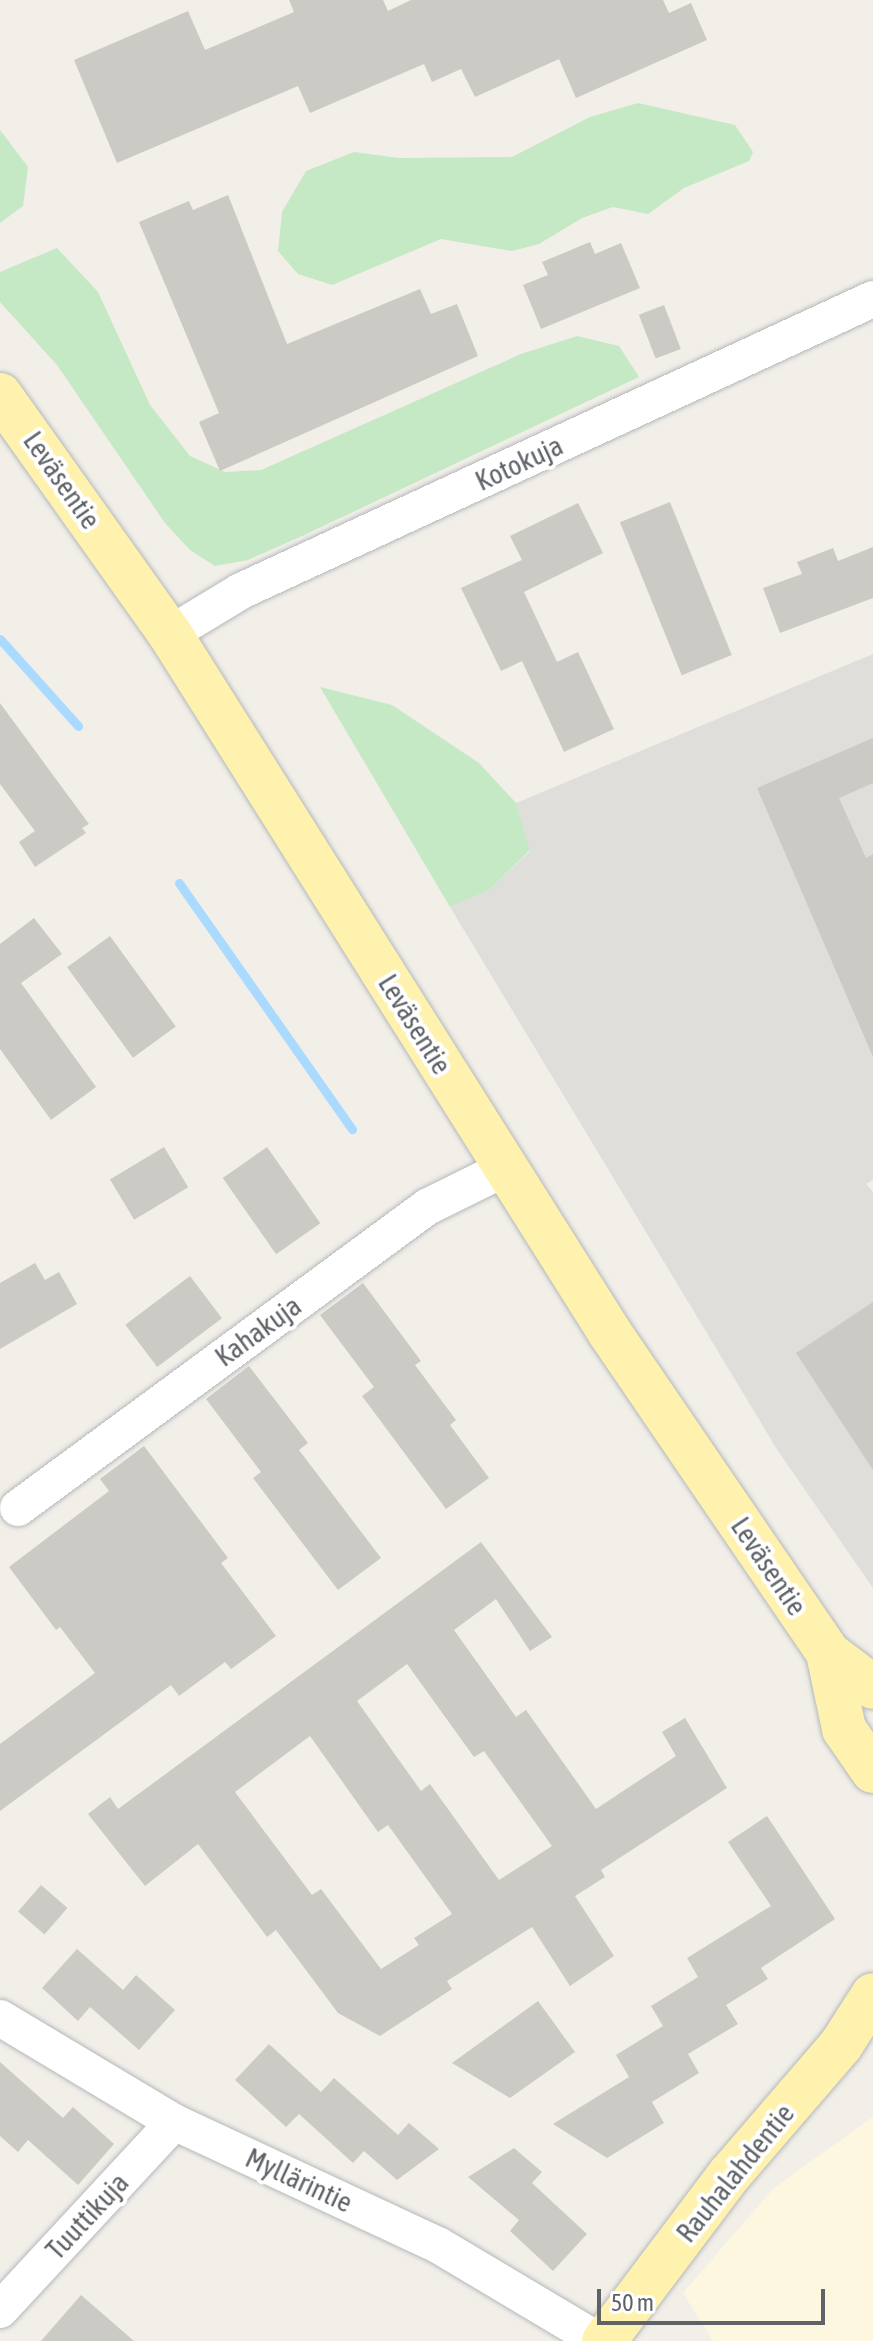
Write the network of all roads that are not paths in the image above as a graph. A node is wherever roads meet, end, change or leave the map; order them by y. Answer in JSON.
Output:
{"nodes":[{"id":1,"x":873,"y":299,"type":"edge"},
{"id":2,"x":0,"y":395,"type":"edge"},
{"id":3,"x":170,"y":634,"type":"junction"},
{"id":4,"x":506,"y":1168,"type":"junction"},
{"id":5,"x":18,"y":1508,"type":"dead end"},
{"id":6,"x":828,"y":1653,"type":"junction"},
{"id":7,"x":873,"y":1687,"type":"edge"},
{"id":8,"x":873,"y":1771,"type":"edge"},
{"id":9,"x":873,"y":1995,"type":"edge"},
{"id":10,"x":0,"y":2018,"type":"edge"},
{"id":11,"x":857,"y":2035,"type":"edge"},
{"id":12,"x":174,"y":2122,"type":"junction"},
{"id":13,"x":0,"y":2310,"type":"edge"},
{"id":14,"x":602,"y":2341,"type":"edge"}],
"edges":[{"from":1,"to":3,"type":"street","name":"Kotokuja"},
{"from":2,"to":3,"type":"main road","name":"Leväsentie"},
{"from":3,"to":4,"type":"main road","name":"Leväsentie"},
{"from":4,"to":5,"type":"street","name":"Kahakuja"},
{"from":4,"to":6,"type":"main road","name":"Leväsentie"},
{"from":6,"to":7,"type":"main road","name":"Leväsentie"},
{"from":6,"to":8,"type":"main road","name":"Leväsentie"},
{"from":9,"to":11,"type":"main road","name":"Rauhalahdentie"},
{"from":10,"to":12,"type":"street","name":"Myllärintie"},
{"from":11,"to":14,"type":"main road","name":"Rauhalahdentie"},
{"from":12,"to":13,"type":"street","name":"Tuuttikuja"},
{"from":12,"to":14,"type":"street","name":"Myllärintie"}]}
